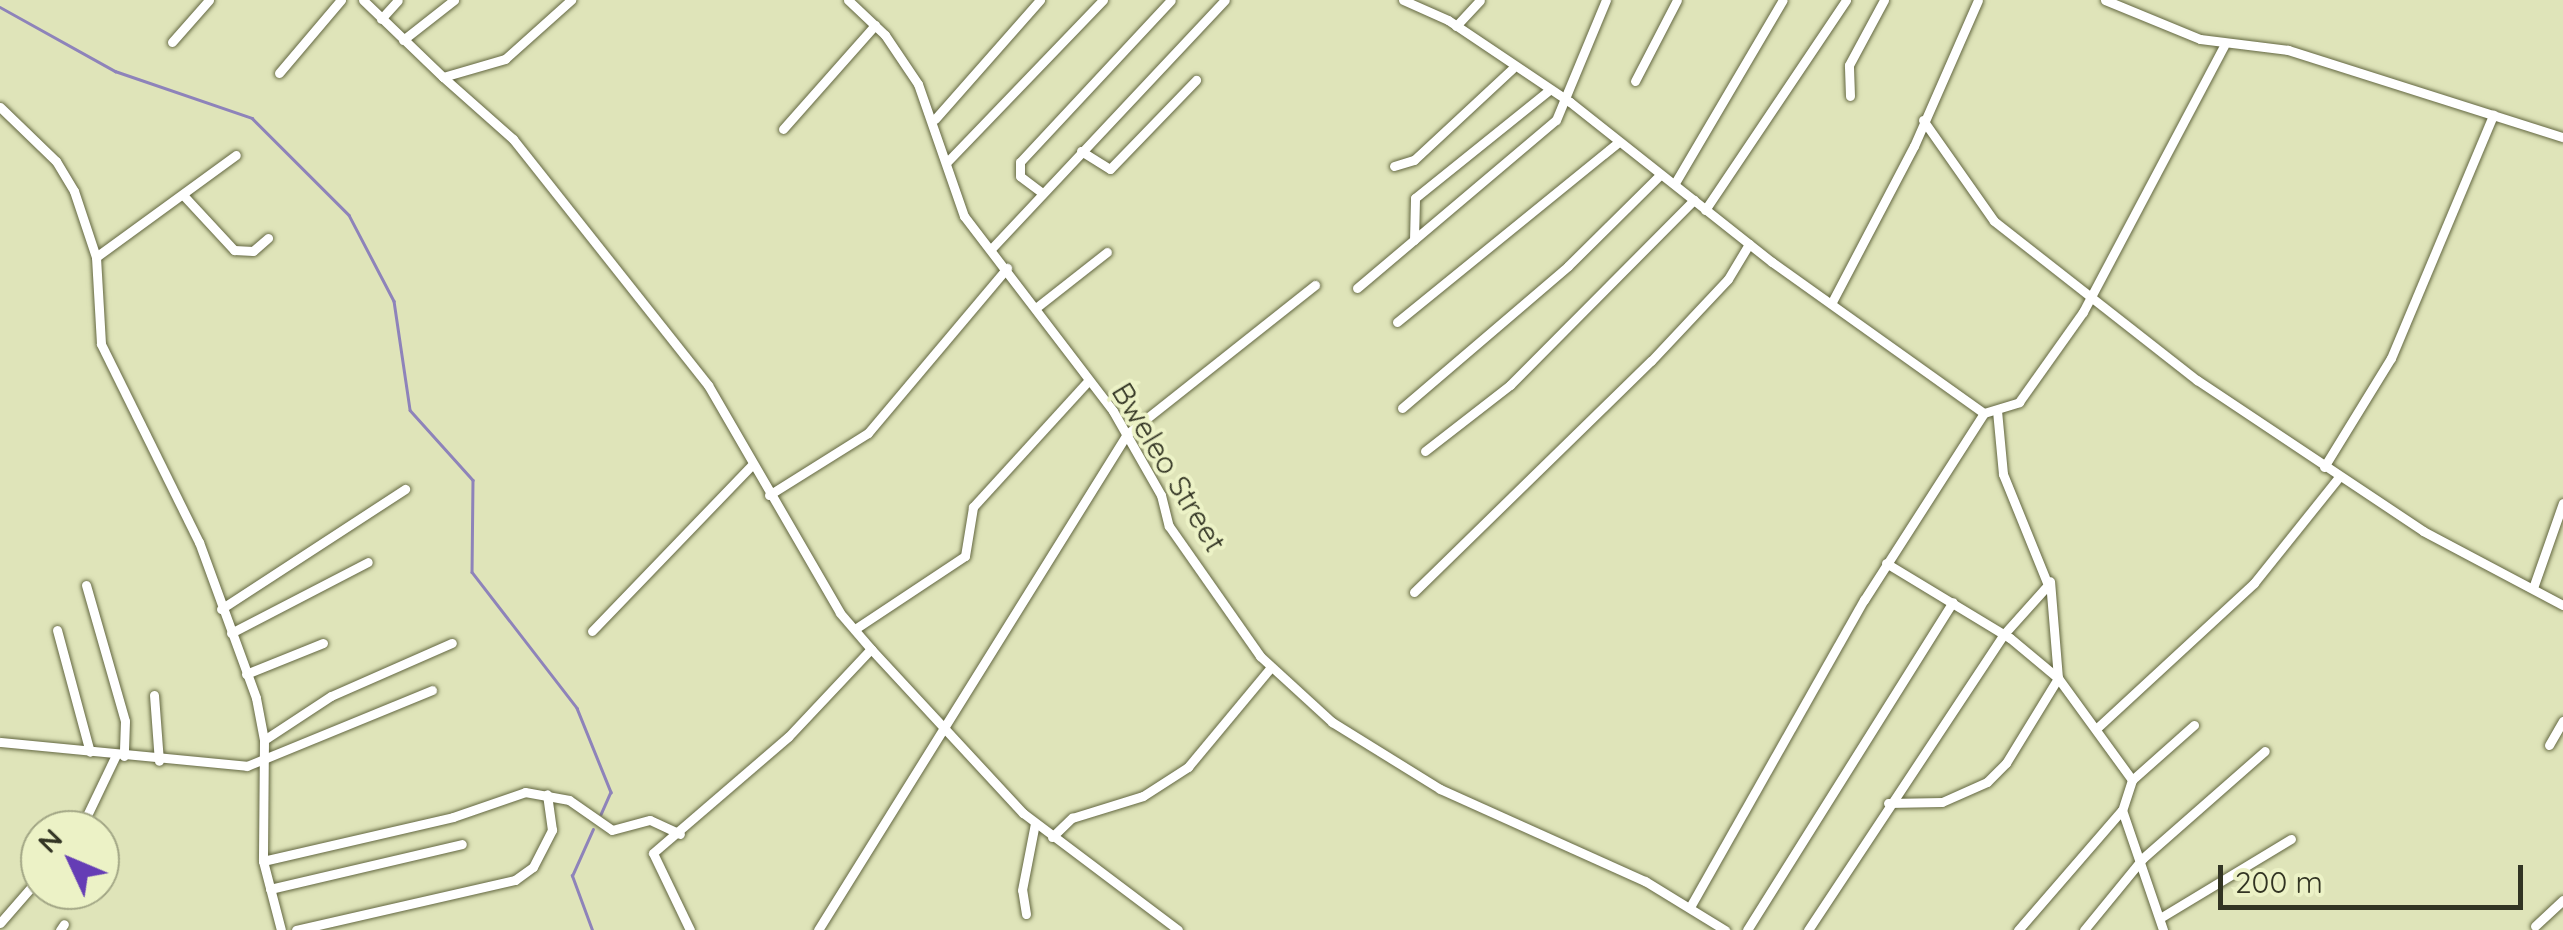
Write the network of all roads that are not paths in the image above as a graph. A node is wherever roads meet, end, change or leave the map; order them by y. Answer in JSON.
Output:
{"nodes":[{"id":1,"x":209,"y":0,"type":"edge"},
{"id":2,"x":341,"y":0,"type":"edge"},
{"id":3,"x":363,"y":0,"type":"edge"},
{"id":4,"x":398,"y":0,"type":"edge"},
{"id":5,"x":454,"y":0,"type":"edge"},
{"id":6,"x":572,"y":0,"type":"edge"},
{"id":7,"x":848,"y":0,"type":"edge"},
{"id":8,"x":1040,"y":0,"type":"edge"},
{"id":9,"x":1103,"y":0,"type":"edge"},
{"id":10,"x":1171,"y":0,"type":"edge"},
{"id":11,"x":1225,"y":0,"type":"edge"},
{"id":12,"x":1403,"y":0,"type":"edge"},
{"id":13,"x":1480,"y":0,"type":"edge"},
{"id":14,"x":1606,"y":0,"type":"edge"},
{"id":15,"x":1677,"y":0,"type":"edge"},
{"id":16,"x":1782,"y":0,"type":"edge"},
{"id":17,"x":1846,"y":0,"type":"edge"},
{"id":18,"x":1884,"y":0,"type":"edge"},
{"id":19,"x":1978,"y":0,"type":"edge"},
{"id":20,"x":2105,"y":0,"type":"edge"},
{"id":21,"x":381,"y":19,"type":"junction"},
{"id":22,"x":875,"y":25,"type":"junction"},
{"id":23,"x":1456,"y":26,"type":"junction"},
{"id":24,"x":403,"y":40,"type":"junction"},
{"id":25,"x":172,"y":42,"type":"dead end"},
{"id":26,"x":2224,"y":46,"type":"junction"},
{"id":27,"x":1512,"y":69,"type":"junction"},
{"id":28,"x":279,"y":73,"type":"dead end"},
{"id":29,"x":442,"y":76,"type":"junction"},
{"id":30,"x":1196,"y":80,"type":"dead end"},
{"id":31,"x":1635,"y":81,"type":"dead end"},
{"id":32,"x":1548,"y":91,"type":"junction"},
{"id":33,"x":1850,"y":96,"type":"dead end"},
{"id":34,"x":1570,"y":102,"type":"junction"},
{"id":35,"x":0,"y":108,"type":"edge"},
{"id":36,"x":2492,"y":115,"type":"junction"},
{"id":37,"x":935,"y":119,"type":"junction"},
{"id":38,"x":1924,"y":120,"type":"junction"},
{"id":39,"x":783,"y":129,"type":"dead end"},
{"id":40,"x":2563,"y":137,"type":"edge"},
{"id":41,"x":1616,"y":142,"type":"junction"},
{"id":42,"x":1081,"y":151,"type":"junction"},
{"id":43,"x":236,"y":154,"type":"dead end"},
{"id":44,"x":947,"y":162,"type":"junction"},
{"id":45,"x":1394,"y":166,"type":"dead end"},
{"id":46,"x":1660,"y":175,"type":"junction"},
{"id":47,"x":1675,"y":184,"type":"junction"},
{"id":48,"x":1042,"y":192,"type":"junction"},
{"id":49,"x":184,"y":196,"type":"junction"},
{"id":50,"x":1694,"y":200,"type":"junction"},
{"id":51,"x":1705,"y":210,"type":"junction"},
{"id":52,"x":268,"y":238,"type":"dead end"},
{"id":53,"x":1414,"y":240,"type":"junction"},
{"id":54,"x":1749,"y":244,"type":"junction"},
{"id":55,"x":992,"y":248,"type":"junction"},
{"id":56,"x":1107,"y":252,"type":"dead end"},
{"id":57,"x":96,"y":257,"type":"junction"},
{"id":58,"x":1007,"y":268,"type":"junction"},
{"id":59,"x":1314,"y":285,"type":"dead end"},
{"id":60,"x":1357,"y":288,"type":"dead end"},
{"id":61,"x":2094,"y":292,"type":"junction"},
{"id":62,"x":1832,"y":302,"type":"junction"},
{"id":63,"x":1037,"y":307,"type":"junction"},
{"id":64,"x":1396,"y":322,"type":"dead end"},
{"id":65,"x":1088,"y":381,"type":"junction"},
{"id":66,"x":1402,"y":408,"type":"dead end"},
{"id":67,"x":1997,"y":410,"type":"junction"},
{"id":68,"x":1984,"y":413,"type":"junction"},
{"id":69,"x":1127,"y":434,"type":"junction"},
{"id":70,"x":1425,"y":451,"type":"dead end"},
{"id":71,"x":752,"y":465,"type":"junction"},
{"id":72,"x":2324,"y":467,"type":"junction"},
{"id":73,"x":2339,"y":477,"type":"junction"},
{"id":74,"x":405,"y":488,"type":"dead end"},
{"id":75,"x":769,"y":495,"type":"junction"},
{"id":76,"x":2563,"y":502,"type":"edge"},
{"id":77,"x":368,"y":562,"type":"dead end"},
{"id":78,"x":1886,"y":563,"type":"junction"},
{"id":79,"x":2049,"y":578,"type":"junction"},
{"id":80,"x":86,"y":585,"type":"dead end"},
{"id":81,"x":2533,"y":588,"type":"junction"},
{"id":82,"x":1414,"y":592,"type":"dead end"},
{"id":83,"x":1952,"y":602,"type":"junction"},
{"id":84,"x":2563,"y":605,"type":"edge"},
{"id":85,"x":222,"y":609,"type":"junction"},
{"id":86,"x":854,"y":628,"type":"junction"},
{"id":87,"x":57,"y":630,"type":"dead end"},
{"id":88,"x":592,"y":631,"type":"dead end"},
{"id":89,"x":231,"y":633,"type":"junction"},
{"id":90,"x":2004,"y":634,"type":"junction"},
{"id":91,"x":323,"y":643,"type":"dead end"},
{"id":92,"x":452,"y":643,"type":"dead end"},
{"id":93,"x":871,"y":649,"type":"junction"},
{"id":94,"x":1271,"y":667,"type":"junction"},
{"id":95,"x":246,"y":674,"type":"junction"},
{"id":96,"x":2058,"y":678,"type":"junction"},
{"id":97,"x":432,"y":690,"type":"dead end"},
{"id":98,"x":154,"y":694,"type":"dead end"},
{"id":99,"x":2563,"y":720,"type":"edge"},
{"id":100,"x":943,"y":725,"type":"junction"},
{"id":101,"x":2194,"y":725,"type":"dead end"},
{"id":102,"x":2097,"y":728,"type":"junction"},
{"id":103,"x":264,"y":740,"type":"junction"},
{"id":104,"x":0,"y":742,"type":"edge"},
{"id":105,"x":2548,"y":744,"type":"dead end"},
{"id":106,"x":90,"y":752,"type":"junction"},
{"id":107,"x":2265,"y":752,"type":"dead end"},
{"id":108,"x":120,"y":756,"type":"junction"},
{"id":109,"x":158,"y":761,"type":"junction"},
{"id":110,"x":263,"y":763,"type":"junction"},
{"id":111,"x":2132,"y":780,"type":"junction"},
{"id":112,"x":547,"y":794,"type":"junction"},
{"id":113,"x":1888,"y":804,"type":"junction"},
{"id":114,"x":91,"y":810,"type":"edge"},
{"id":115,"x":2122,"y":810,"type":"junction"},
{"id":116,"x":1036,"y":824,"type":"junction"},
{"id":117,"x":680,"y":834,"type":"junction"},
{"id":118,"x":1052,"y":837,"type":"junction"},
{"id":119,"x":2290,"y":839,"type":"dead end"},
{"id":120,"x":462,"y":844,"type":"dead end"},
{"id":121,"x":2143,"y":858,"type":"junction"},
{"id":122,"x":263,"y":860,"type":"junction"},
{"id":123,"x":270,"y":889,"type":"junction"},
{"id":124,"x":20,"y":900,"type":"edge"},
{"id":125,"x":2563,"y":900,"type":"edge"},
{"id":126,"x":1690,"y":908,"type":"junction"},
{"id":127,"x":1026,"y":914,"type":"dead end"},
{"id":128,"x":0,"y":923,"type":"edge"},
{"id":129,"x":2161,"y":926,"type":"edge"},
{"id":130,"x":2535,"y":926,"type":"dead end"},
{"id":131,"x":282,"y":930,"type":"edge"},
{"id":132,"x":296,"y":930,"type":"edge"},
{"id":133,"x":690,"y":930,"type":"edge"},
{"id":134,"x":818,"y":930,"type":"edge"},
{"id":135,"x":1178,"y":930,"type":"edge"},
{"id":136,"x":1725,"y":930,"type":"edge"},
{"id":137,"x":1747,"y":930,"type":"edge"},
{"id":138,"x":1808,"y":930,"type":"edge"},
{"id":139,"x":2018,"y":930,"type":"edge"},
{"id":140,"x":2084,"y":930,"type":"edge"}],
"edges":[{"from":1,"to":25,"type":"street"},
{"from":2,"to":28,"type":"street"},
{"from":3,"to":21,"type":"street"},
{"from":4,"to":21,"type":"street"},
{"from":5,"to":24,"type":"street"},
{"from":6,"to":29,"type":"street"},
{"from":7,"to":22,"type":"street","name":"Bweleo Street"},
{"from":8,"to":37,"type":"street"},
{"from":9,"to":44,"type":"street"},
{"from":10,"to":48,"type":"street"},
{"from":11,"to":42,"type":"street"},
{"from":12,"to":23,"type":"street"},
{"from":13,"to":23,"type":"street"},
{"from":14,"to":34,"type":"street"},
{"from":15,"to":31,"type":"street"},
{"from":16,"to":47,"type":"street"},
{"from":17,"to":51,"type":"street"},
{"from":18,"to":33,"type":"street"},
{"from":19,"to":38,"type":"street"},
{"from":20,"to":26,"type":"street"},
{"from":21,"to":24,"type":"street"},
{"from":22,"to":37,"type":"street","name":"Bweleo Street"},
{"from":22,"to":39,"type":"street"},
{"from":23,"to":27,"type":"street"},
{"from":24,"to":29,"type":"street"},
{"from":26,"to":36,"type":"street"},
{"from":26,"to":61,"type":"street"},
{"from":27,"to":32,"type":"street"},
{"from":27,"to":45,"type":"street"},
{"from":29,"to":71,"type":"street"},
{"from":30,"to":42,"type":"street"},
{"from":32,"to":34,"type":"street"},
{"from":32,"to":53,"type":"street"},
{"from":34,"to":41,"type":"street"},
{"from":34,"to":53,"type":"street"},
{"from":35,"to":57,"type":"street"},
{"from":36,"to":40,"type":"street"},
{"from":36,"to":72,"type":"street"},
{"from":37,"to":44,"type":"street","name":"Bweleo Street"},
{"from":38,"to":61,"type":"street"},
{"from":38,"to":62,"type":"street"},
{"from":41,"to":46,"type":"street"},
{"from":41,"to":64,"type":"street"},
{"from":42,"to":48,"type":"street"},
{"from":43,"to":49,"type":"street"},
{"from":44,"to":55,"type":"street","name":"Bweleo Street"},
{"from":46,"to":47,"type":"street"},
{"from":46,"to":66,"type":"street"},
{"from":47,"to":50,"type":"street"},
{"from":48,"to":55,"type":"street"},
{"from":49,"to":52,"type":"street"},
{"from":49,"to":57,"type":"street"},
{"from":50,"to":51,"type":"street"},
{"from":50,"to":70,"type":"street"},
{"from":51,"to":54,"type":"street"},
{"from":53,"to":60,"type":"street"},
{"from":54,"to":62,"type":"street"},
{"from":54,"to":82,"type":"street"},
{"from":55,"to":58,"type":"street","name":"Bweleo Street"},
{"from":56,"to":63,"type":"street"},
{"from":57,"to":85,"type":"street"},
{"from":58,"to":63,"type":"street","name":"Bweleo Street"},
{"from":58,"to":75,"type":"street"},
{"from":59,"to":69,"type":"street"},
{"from":61,"to":67,"type":"street"},
{"from":61,"to":72,"type":"street"},
{"from":62,"to":68,"type":"street"},
{"from":63,"to":65,"type":"street","name":"Bweleo Street"},
{"from":65,"to":69,"type":"street","name":"Bweleo Street"},
{"from":65,"to":86,"type":"street"},
{"from":67,"to":68,"type":"street"},
{"from":67,"to":79,"type":"street"},
{"from":68,"to":78,"type":"street"},
{"from":69,"to":94,"type":"street","name":"Bweleo Street"},
{"from":69,"to":100,"type":"street"},
{"from":71,"to":75,"type":"street"},
{"from":71,"to":88,"type":"street"},
{"from":72,"to":73,"type":"street"},
{"from":73,"to":81,"type":"street"},
{"from":73,"to":102,"type":"street"},
{"from":74,"to":85,"type":"street"},
{"from":75,"to":86,"type":"street"},
{"from":76,"to":81,"type":"street"},
{"from":77,"to":89,"type":"street"},
{"from":78,"to":83,"type":"street"},
{"from":78,"to":126,"type":"street"},
{"from":79,"to":90,"type":"street"},
{"from":79,"to":96,"type":"street"},
{"from":80,"to":108,"type":"street"},
{"from":81,"to":84,"type":"street"},
{"from":83,"to":90,"type":"street"},
{"from":83,"to":137,"type":"street"},
{"from":85,"to":89,"type":"street"},
{"from":86,"to":93,"type":"street"},
{"from":87,"to":106,"type":"street"},
{"from":89,"to":95,"type":"street"},
{"from":90,"to":96,"type":"street"},
{"from":90,"to":113,"type":"street"},
{"from":91,"to":95,"type":"street"},
{"from":92,"to":103,"type":"street"},
{"from":93,"to":100,"type":"street"},
{"from":93,"to":117,"type":"street"},
{"from":94,"to":118,"type":"street"},
{"from":94,"to":126,"type":"street","name":"Bweleo Street"},
{"from":95,"to":103,"type":"street"},
{"from":96,"to":102,"type":"street"},
{"from":96,"to":113,"type":"street"},
{"from":97,"to":110,"type":"street"},
{"from":98,"to":109,"type":"street"},
{"from":99,"to":105,"type":"street"},
{"from":100,"to":116,"type":"street"},
{"from":100,"to":134,"type":"street"},
{"from":101,"to":111,"type":"street"},
{"from":102,"to":111,"type":"street"},
{"from":103,"to":110,"type":"street"},
{"from":104,"to":106,"type":"street"},
{"from":106,"to":108,"type":"street"},
{"from":107,"to":121,"type":"street"},
{"from":108,"to":109,"type":"street"},
{"from":108,"to":114,"type":"street"},
{"from":109,"to":110,"type":"street"},
{"from":110,"to":122,"type":"street"},
{"from":111,"to":115,"type":"street"},
{"from":112,"to":117,"type":"street"},
{"from":112,"to":122,"type":"street"},
{"from":112,"to":132,"type":"street"},
{"from":113,"to":138,"type":"street"},
{"from":115,"to":121,"type":"street"},
{"from":115,"to":139,"type":"street"},
{"from":116,"to":118,"type":"street"},
{"from":116,"to":127,"type":"street"},
{"from":117,"to":133,"type":"street"},
{"from":118,"to":135,"type":"street"},
{"from":119,"to":129,"type":"street"},
{"from":120,"to":123,"type":"street"},
{"from":121,"to":129,"type":"street"},
{"from":121,"to":140,"type":"street"},
{"from":122,"to":123,"type":"street"},
{"from":123,"to":131,"type":"street"},
{"from":124,"to":128,"type":"street"},
{"from":125,"to":130,"type":"street"},
{"from":126,"to":136,"type":"street","name":"Bweleo Street"}]}
